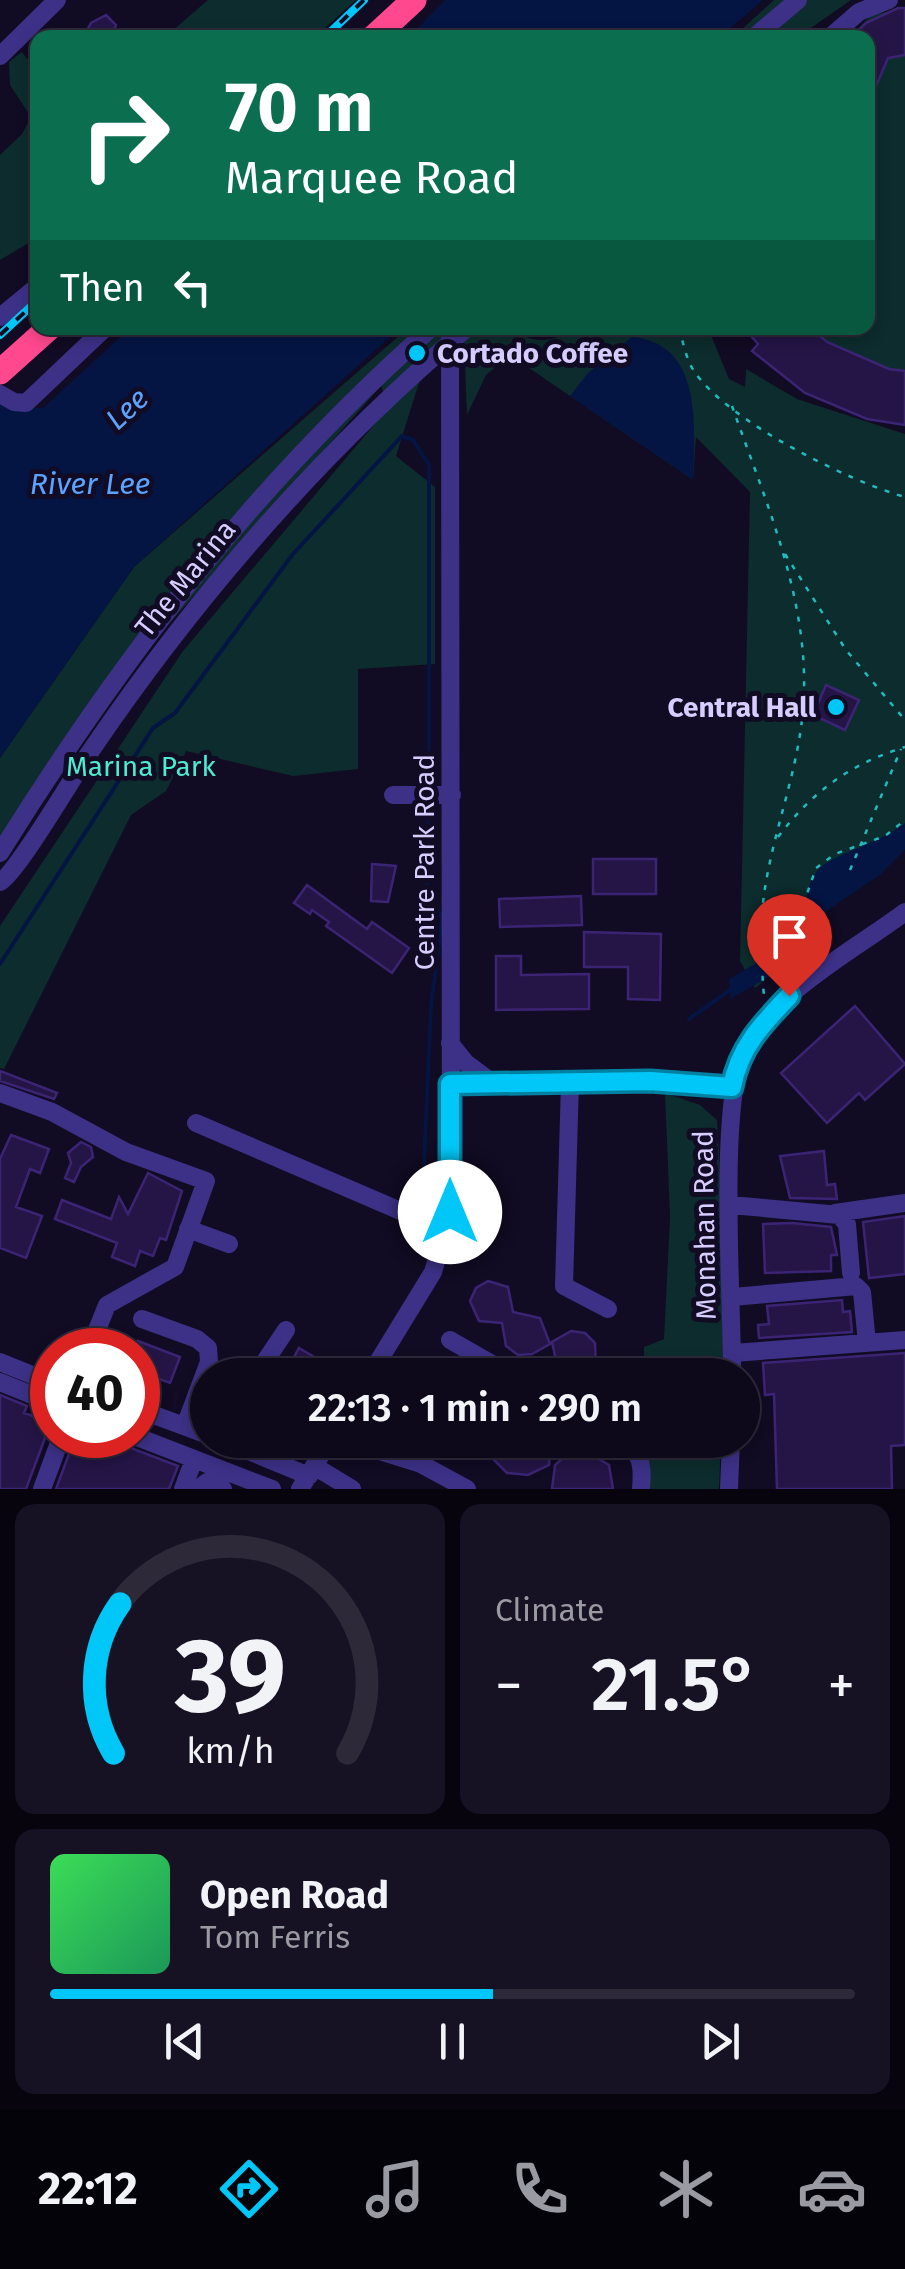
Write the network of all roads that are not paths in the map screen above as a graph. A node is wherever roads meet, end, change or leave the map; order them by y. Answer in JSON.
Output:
{"nodes":[{"id":1,"x":57,"y":0,"type":"edge"},
{"id":2,"x":414,"y":0,"type":"edge"},
{"id":3,"x":798,"y":0,"type":"edge"},
{"id":4,"x":889,"y":0,"type":"edge"},
{"id":5,"x":382,"y":30,"type":"edge"},
{"id":6,"x":763,"y":30,"type":"edge"},
{"id":7,"x":839,"y":30,"type":"edge"},
{"id":8,"x":0,"y":56,"type":"edge"},
{"id":9,"x":30,"y":293,"type":"edge"},
{"id":10,"x":0,"y":317,"type":"edge"},
{"id":11,"x":41,"y":335,"type":"edge"},
{"id":12,"x":98,"y":335,"type":"edge"},
{"id":13,"x":423,"y":335,"type":"edge"},
{"id":14,"x":450,"y":335,"type":"edge"},
{"id":15,"x":451,"y":335,"type":"edge"},
{"id":16,"x":0,"y":372,"type":"edge"},
{"id":17,"x":2,"y":396,"type":"edge"},
{"id":18,"x":392,"y":794,"type":"dead end"},
{"id":19,"x":452,"y":795,"type":"junction"},
{"id":20,"x":0,"y":854,"type":"edge"},
{"id":21,"x":0,"y":882,"type":"edge"},
{"id":22,"x":905,"y":912,"type":"edge"},
{"id":23,"x":450,"y":1043,"type":"junction"},
{"id":24,"x":570,"y":1083,"type":"junction"},
{"id":25,"x":450,"y":1084,"type":"junction"},
{"id":26,"x":494,"y":1084,"type":"junction"},
{"id":27,"x":732,"y":1087,"type":"junction"},
{"id":28,"x":0,"y":1093,"type":"edge"},
{"id":29,"x":196,"y":1123,"type":"dead end"},
{"id":30,"x":905,"y":1203,"type":"edge"},
{"id":31,"x":731,"y":1205,"type":"junction"},
{"id":32,"x":836,"y":1212,"type":"junction"},
{"id":33,"x":188,"y":1230,"type":"junction"},
{"id":34,"x":447,"y":1230,"type":"junction"},
{"id":35,"x":229,"y":1244,"type":"dead end"},
{"id":36,"x":850,"y":1273,"type":"dead end"},
{"id":37,"x":733,"y":1296,"type":"junction"},
{"id":38,"x":608,"y":1309,"type":"dead end"},
{"id":39,"x":142,"y":1320,"type":"dead end"},
{"id":40,"x":98,"y":1328,"type":"edge"},
{"id":41,"x":286,"y":1330,"type":"dead end"},
{"id":42,"x":450,"y":1340,"type":"dead end"},
{"id":43,"x":905,"y":1340,"type":"edge"},
{"id":44,"x":866,"y":1343,"type":"junction"},
{"id":45,"x":732,"y":1353,"type":"junction"},
{"id":46,"x":267,"y":1358,"type":"edge"},
{"id":47,"x":380,"y":1358,"type":"edge"},
{"id":48,"x":481,"y":1358,"type":"edge"},
{"id":49,"x":732,"y":1358,"type":"edge"},
{"id":50,"x":0,"y":1362,"type":"edge"},
{"id":51,"x":30,"y":1375,"type":"edge"},
{"id":52,"x":0,"y":1382,"type":"edge"},
{"id":53,"x":30,"y":1394,"type":"edge"},
{"id":54,"x":160,"y":1417,"type":"edge"},
{"id":55,"x":185,"y":1426,"type":"junction"},
{"id":56,"x":190,"y":1428,"type":"edge"},
{"id":57,"x":160,"y":1446,"type":"edge"},
{"id":58,"x":53,"y":1458,"type":"edge"},
{"id":59,"x":264,"y":1458,"type":"edge"},
{"id":60,"x":402,"y":1458,"type":"edge"},
{"id":61,"x":640,"y":1458,"type":"edge"},
{"id":62,"x":730,"y":1458,"type":"edge"},
{"id":63,"x":194,"y":1460,"type":"junction"},
{"id":64,"x":308,"y":1477,"type":"edge"},
{"id":65,"x":461,"y":1488,"type":"edge"},
{"id":66,"x":42,"y":1489,"type":"edge"},
{"id":67,"x":183,"y":1489,"type":"edge"},
{"id":68,"x":198,"y":1489,"type":"edge"},
{"id":69,"x":224,"y":1489,"type":"edge"},
{"id":70,"x":272,"y":1489,"type":"edge"},
{"id":71,"x":352,"y":1489,"type":"edge"},
{"id":72,"x":641,"y":1489,"type":"edge"},
{"id":73,"x":729,"y":1489,"type":"edge"}],
"edges":[{"from":1,"to":8,"type":"street"},
{"from":2,"to":5,"type":"highway"},
{"from":3,"to":6,"type":"street"},
{"from":4,"to":7,"type":"street"},
{"from":9,"to":10,"type":"street"},
{"from":11,"to":16,"type":"highway"},
{"from":12,"to":17,"type":"street"},
{"from":13,"to":20,"type":"street","name":"The Marina"},
{"from":14,"to":21,"type":"street","name":"The Marina"},
{"from":15,"to":19,"type":"street","name":"Centre Park Road"},
{"from":18,"to":19,"type":"street"},
{"from":19,"to":23,"type":"street","name":"Centre Park Road"},
{"from":22,"to":27,"type":"street","name":"Monahan Road"},
{"from":23,"to":25,"type":"street","name":"Centre Park Road"},
{"from":23,"to":26,"type":"street"},
{"from":24,"to":26,"type":"street"},
{"from":24,"to":27,"type":"street"},
{"from":24,"to":38,"type":"street"},
{"from":25,"to":26,"type":"street"},
{"from":25,"to":34,"type":"street","name":"Centre Park Road"},
{"from":27,"to":31,"type":"street","name":"Monahan Road"},
{"from":28,"to":33,"type":"street"},
{"from":29,"to":34,"type":"street"},
{"from":30,"to":32,"type":"street"},
{"from":31,"to":32,"type":"street"},
{"from":31,"to":37,"type":"street","name":"Monahan Road"},
{"from":32,"to":36,"type":"street"},
{"from":33,"to":35,"type":"street"},
{"from":33,"to":40,"type":"street"},
{"from":34,"to":47,"type":"street","name":"Centre Park Road"},
{"from":37,"to":44,"type":"street"},
{"from":37,"to":45,"type":"street","name":"Monahan Road"},
{"from":39,"to":55,"type":"street"},
{"from":41,"to":46,"type":"street"},
{"from":42,"to":48,"type":"street"},
{"from":43,"to":44,"type":"street"},
{"from":44,"to":45,"type":"street"},
{"from":45,"to":49,"type":"street","name":"Monahan Road"},
{"from":50,"to":51,"type":"street"},
{"from":52,"to":53,"type":"street"},
{"from":54,"to":55,"type":"street"},
{"from":55,"to":56,"type":"street"},
{"from":57,"to":63,"type":"street"},
{"from":58,"to":66,"type":"street"},
{"from":59,"to":64,"type":"street"},
{"from":60,"to":65,"type":"street"},
{"from":61,"to":72,"type":"street"},
{"from":62,"to":73,"type":"street"},
{"from":63,"to":67,"type":"street"},
{"from":63,"to":70,"type":"street"},
{"from":64,"to":71,"type":"street"},
{"from":68,"to":69,"type":"street"}]}
